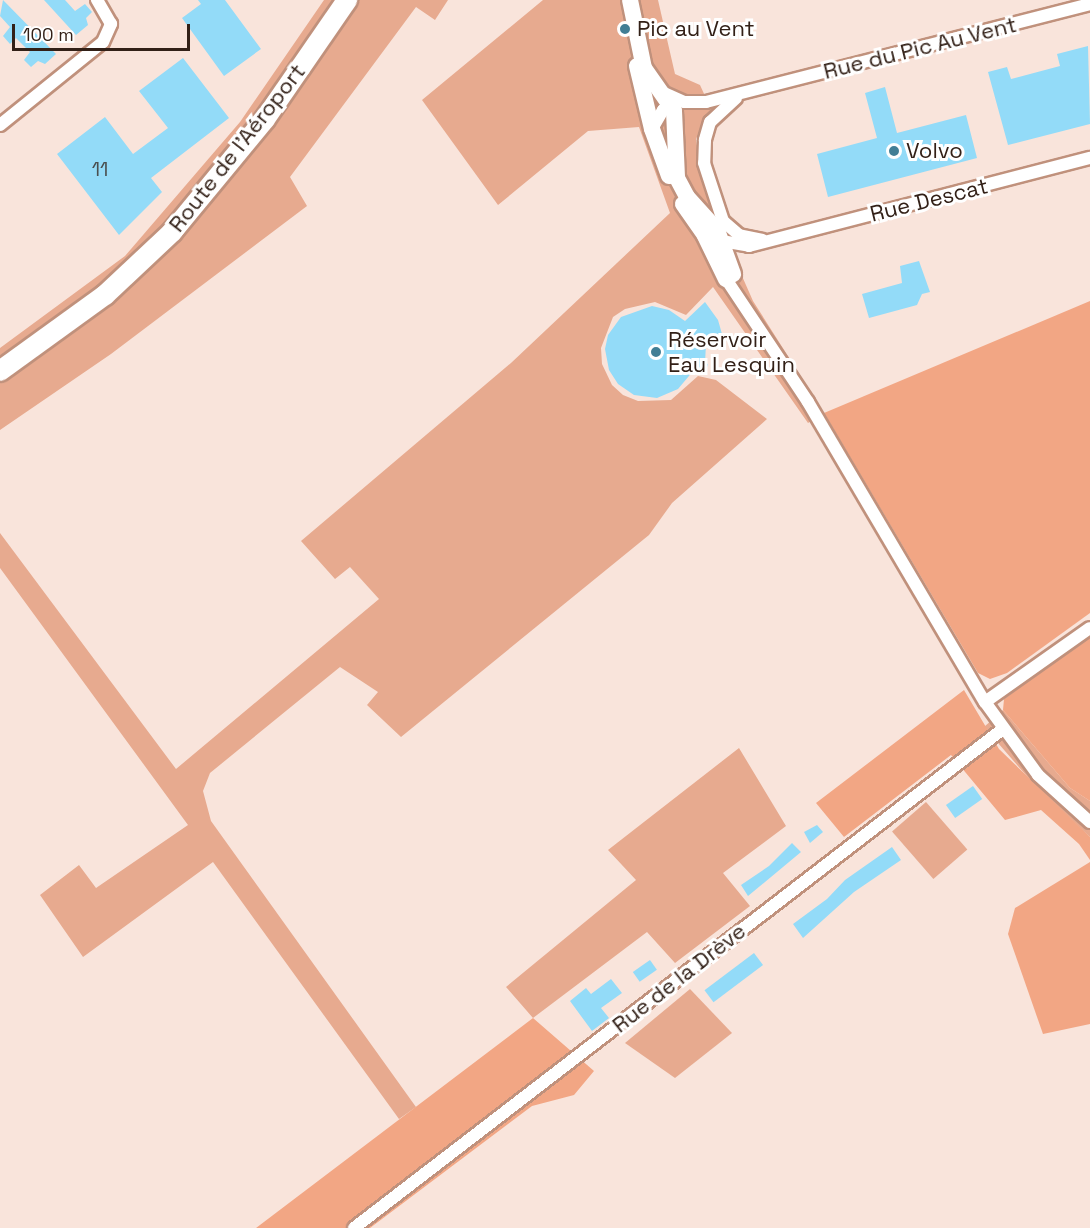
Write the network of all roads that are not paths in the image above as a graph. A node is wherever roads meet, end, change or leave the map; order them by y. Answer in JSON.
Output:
{"nodes":[{"id":1,"x":98,"y":0,"type":"edge"},
{"id":2,"x":347,"y":0,"type":"edge"},
{"id":3,"x":630,"y":0,"type":"edge"},
{"id":4,"x":1090,"y":4,"type":"edge"},
{"id":5,"x":635,"y":38,"type":"junction"},
{"id":6,"x":751,"y":91,"type":"junction"},
{"id":7,"x":671,"y":99,"type":"junction"},
{"id":8,"x":0,"y":125,"type":"edge"},
{"id":9,"x":652,"y":129,"type":"junction"},
{"id":10,"x":1090,"y":158,"type":"edge"},
{"id":11,"x":713,"y":196,"type":"joint"},
{"id":12,"x":701,"y":229,"type":"junction"},
{"id":13,"x":768,"y":241,"type":"junction"},
{"id":14,"x":723,"y":243,"type":"junction"},
{"id":15,"x":729,"y":276,"type":"junction"},
{"id":16,"x":0,"y":371,"type":"edge"},
{"id":17,"x":1090,"y":628,"type":"edge"},
{"id":18,"x":985,"y":702,"type":"junction"},
{"id":19,"x":1003,"y":729,"type":"junction"},
{"id":20,"x":1090,"y":822,"type":"edge"},
{"id":21,"x":354,"y":1228,"type":"edge"}],
"edges":[{"from":1,"to":8,"type":"street"},
{"from":2,"to":16,"type":"main road","name":"Route de l'Aéroport"},
{"from":3,"to":5,"type":"street"},
{"from":4,"to":6,"type":"street","name":"Rue du Pic Au Vent"},
{"from":5,"to":7,"type":"street"},
{"from":5,"to":9,"type":"street"},
{"from":6,"to":7,"type":"street","name":"Rue du Pic Au Vent"},
{"from":6,"to":11,"type":"street","name":"Rue du Pic Au Vent"},
{"from":7,"to":9,"type":"street"},
{"from":7,"to":14,"type":"street"},
{"from":9,"to":12,"type":"street"},
{"from":10,"to":13,"type":"street","name":"Rue Descat"},
{"from":11,"to":13,"type":"street","name":"Rue Descat"},
{"from":12,"to":14,"type":"street"},
{"from":12,"to":15,"type":"street"},
{"from":13,"to":14,"type":"street","name":"Rue Descat"},
{"from":14,"to":15,"type":"street"},
{"from":15,"to":18,"type":"street"},
{"from":17,"to":18,"type":"street"},
{"from":18,"to":19,"type":"street"},
{"from":19,"to":20,"type":"street"},
{"from":19,"to":21,"type":"street","name":"Rue de la Drève"}]}
